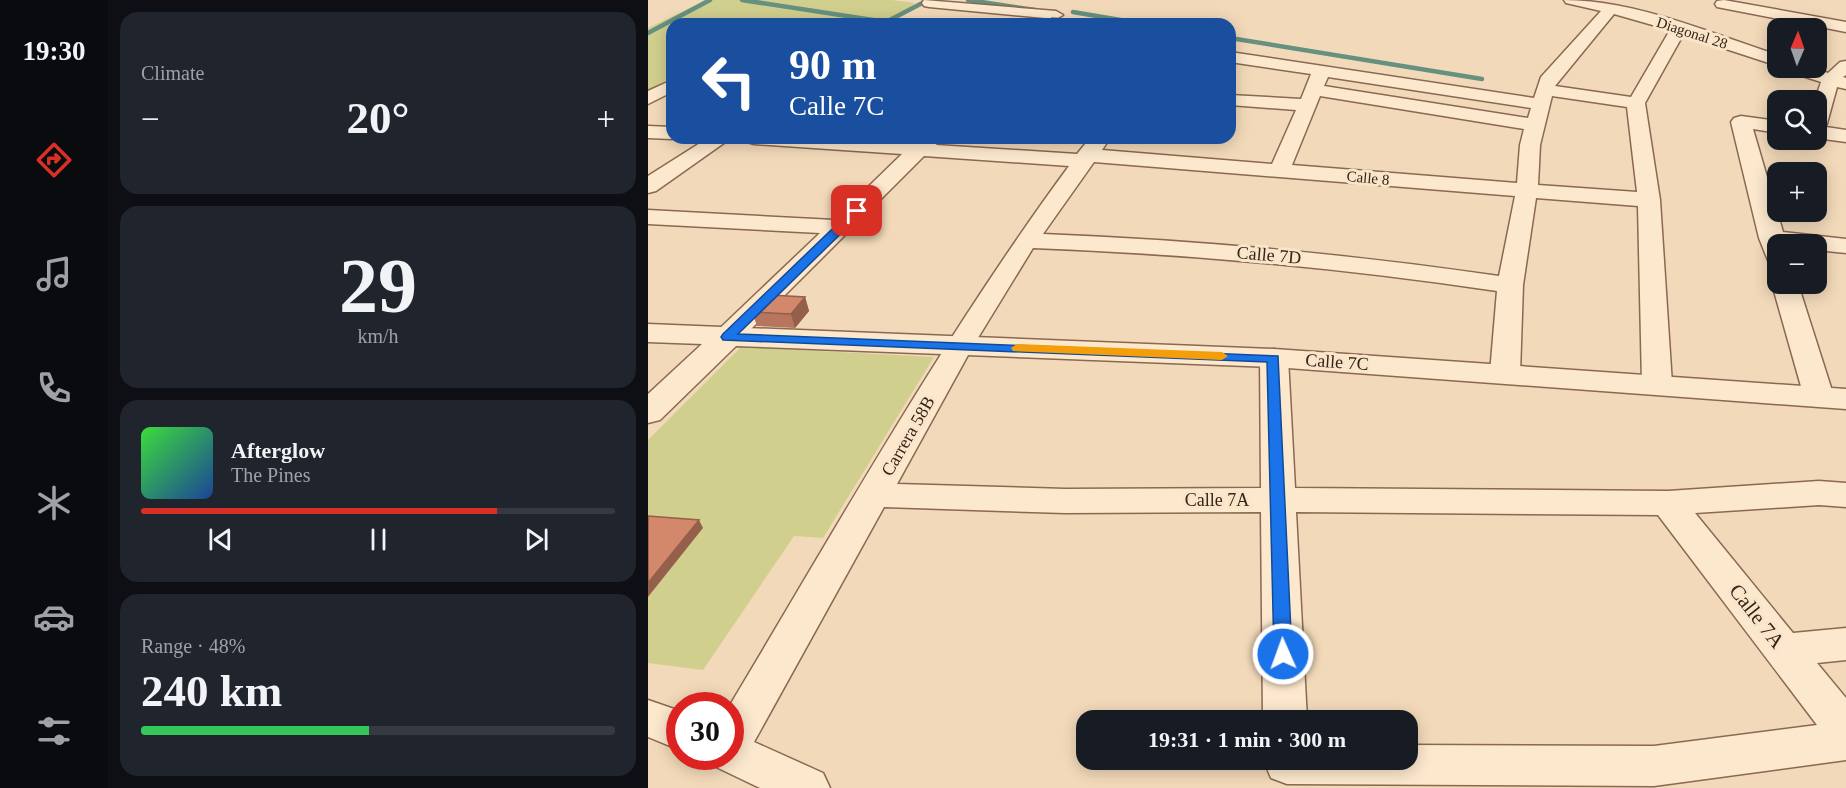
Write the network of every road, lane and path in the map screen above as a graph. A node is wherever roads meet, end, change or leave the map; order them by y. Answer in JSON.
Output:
{"nodes":[{"id":1,"x":1571,"y":0,"type":"edge"},
{"id":2,"x":1648,"y":0,"type":"edge"},
{"id":3,"x":929,"y":3,"type":"dead end"},
{"id":4,"x":1816,"y":6,"type":"dead end"},
{"id":5,"x":1611,"y":8,"type":"junction"},
{"id":6,"x":1717,"y":8,"type":"edge"},
{"id":7,"x":1632,"y":13,"type":"junction"},
{"id":8,"x":1056,"y":15,"type":"edge"},
{"id":9,"x":1791,"y":18,"type":"edge"},
{"id":10,"x":1799,"y":18,"type":"edge"},
{"id":11,"x":1827,"y":24,"type":"edge"},
{"id":12,"x":1846,"y":27,"type":"edge"},
{"id":13,"x":1682,"y":29,"type":"junction"},
{"id":14,"x":1762,"y":41,"type":"dead end"},
{"id":15,"x":1746,"y":51,"type":"junction"},
{"id":16,"x":1236,"y":58,"type":"edge"},
{"id":17,"x":1767,"y":58,"type":"edge"},
{"id":18,"x":1846,"y":66,"type":"edge"},
{"id":19,"x":1323,"y":69,"type":"junction"},
{"id":20,"x":1838,"y":82,"type":"edge"},
{"id":21,"x":666,"y":88,"type":"edge"},
{"id":22,"x":1311,"y":97,"type":"junction"},
{"id":23,"x":648,"y":99,"type":"edge"},
{"id":24,"x":1236,"y":100,"type":"edge"},
{"id":25,"x":1636,"y":103,"type":"junction"},
{"id":26,"x":1540,"y":106,"type":"junction"},
{"id":27,"x":1827,"y":106,"type":"edge"},
{"id":28,"x":1767,"y":126,"type":"edge"},
{"id":29,"x":648,"y":132,"type":"edge"},
{"id":30,"x":1827,"y":132,"type":"edge"},
{"id":31,"x":666,"y":133,"type":"edge"},
{"id":32,"x":1846,"y":136,"type":"edge"},
{"id":33,"x":712,"y":144,"type":"edge"},
{"id":34,"x":925,"y":144,"type":"edge"},
{"id":35,"x":947,"y":144,"type":"edge"},
{"id":36,"x":1091,"y":151,"type":"edge"},
{"id":37,"x":1280,"y":170,"type":"junction"},
{"id":38,"x":648,"y":186,"type":"edge"},
{"id":39,"x":1527,"y":192,"type":"junction"},
{"id":40,"x":1648,"y":200,"type":"junction"},
{"id":41,"x":648,"y":217,"type":"edge"},
{"id":42,"x":841,"y":227,"type":"junction"},
{"id":43,"x":1770,"y":234,"type":"edge"},
{"id":44,"x":1026,"y":241,"type":"junction"},
{"id":45,"x":1846,"y":246,"type":"edge"},
{"id":46,"x":1827,"y":247,"type":"edge"},
{"id":47,"x":1510,"y":285,"type":"junction"},
{"id":48,"x":1789,"y":294,"type":"edge"},
{"id":49,"x":648,"y":333,"type":"edge"},
{"id":50,"x":727,"y":337,"type":"junction"},
{"id":51,"x":959,"y":346,"type":"junction"},
{"id":52,"x":1274,"y":358,"type":"junction"},
{"id":53,"x":1505,"y":373,"type":"junction"},
{"id":54,"x":1657,"y":384,"type":"junction"},
{"id":55,"x":1832,"y":398,"type":"edge"},
{"id":56,"x":648,"y":413,"type":"edge"},
{"id":57,"x":874,"y":495,"type":"junction"},
{"id":58,"x":1846,"y":495,"type":"edge"},
{"id":59,"x":1277,"y":500,"type":"junction"},
{"id":60,"x":1668,"y":503,"type":"junction"},
{"id":61,"x":1846,"y":644,"type":"edge"},
{"id":62,"x":1784,"y":650,"type":"junction"},
{"id":63,"x":1285,"y":710,"type":"edge"},
{"id":64,"x":648,"y":718,"type":"edge"},
{"id":65,"x":744,"y":720,"type":"edge"},
{"id":66,"x":666,"y":725,"type":"edge"},
{"id":67,"x":1846,"y":729,"type":"edge"},
{"id":68,"x":1846,"y":741,"type":"edge"},
{"id":69,"x":744,"y":761,"type":"edge"},
{"id":70,"x":1287,"y":770,"type":"edge"},
{"id":71,"x":1660,"y":777,"type":"edge"},
{"id":72,"x":783,"y":783,"type":"edge"}],
"edges":[{"from":1,"to":5,"type":"street","name":"Diagonal 28"},
{"from":2,"to":7,"type":"street"},
{"from":3,"to":8,"type":"street"},
{"from":4,"to":10,"type":"street"},
{"from":5,"to":7,"type":"street","name":"Diagonal 28"},
{"from":5,"to":26,"type":"street"},
{"from":6,"to":9,"type":"street"},
{"from":6,"to":13,"type":"street"},
{"from":7,"to":13,"type":"street","name":"Diagonal 28"},
{"from":11,"to":12,"type":"street"},
{"from":13,"to":15,"type":"street","name":"Diagonal 28"},
{"from":13,"to":25,"type":"street"},
{"from":14,"to":15,"type":"street"},
{"from":15,"to":17,"type":"street","name":"Diagonal 28"},
{"from":16,"to":19,"type":"street"},
{"from":18,"to":20,"type":"street"},
{"from":19,"to":22,"type":"street"},
{"from":19,"to":26,"type":"street"},
{"from":20,"to":27,"type":"street"},
{"from":21,"to":23,"type":"street"},
{"from":22,"to":24,"type":"street"},
{"from":22,"to":26,"type":"street"},
{"from":22,"to":37,"type":"street"},
{"from":25,"to":26,"type":"street"},
{"from":25,"to":40,"type":"street"},
{"from":26,"to":39,"type":"street"},
{"from":28,"to":43,"type":"street"},
{"from":29,"to":31,"type":"street"},
{"from":30,"to":32,"type":"street"},
{"from":33,"to":38,"type":"street"},
{"from":34,"to":42,"type":"street"},
{"from":35,"to":36,"type":"street","name":"Calle 8"},
{"from":36,"to":37,"type":"street","name":"Calle 8"},
{"from":36,"to":44,"type":"street","name":"Carrera 58B"},
{"from":37,"to":39,"type":"street","name":"Calle 8"},
{"from":39,"to":40,"type":"street","name":"Calle 8"},
{"from":39,"to":47,"type":"street"},
{"from":40,"to":54,"type":"street"},
{"from":41,"to":42,"type":"street"},
{"from":42,"to":50,"type":"street"},
{"from":44,"to":47,"type":"street","name":"Calle 7D"},
{"from":44,"to":51,"type":"street","name":"Carrera 58B"},
{"from":45,"to":46,"type":"street"},
{"from":47,"to":53,"type":"street"},
{"from":48,"to":55,"type":"street"},
{"from":49,"to":50,"type":"street","name":"Calle 7C"},
{"from":50,"to":51,"type":"street","name":"Calle 7C"},
{"from":50,"to":56,"type":"street"},
{"from":51,"to":52,"type":"street","name":"Calle 7C"},
{"from":51,"to":57,"type":"street","name":"Carrera 58B"},
{"from":52,"to":53,"type":"street","name":"Calle 7C"},
{"from":52,"to":59,"type":"street"},
{"from":53,"to":54,"type":"street","name":"Calle 7C"},
{"from":54,"to":55,"type":"street","name":"Calle 7C"},
{"from":57,"to":59,"type":"street","name":"Calle 7A"},
{"from":57,"to":65,"type":"street","name":"Carrera 58B"},
{"from":58,"to":60,"type":"street","name":"Calle 7A"},
{"from":59,"to":60,"type":"street","name":"Calle 7A"},
{"from":59,"to":63,"type":"street"},
{"from":60,"to":62,"type":"street","name":"Calle 7A"},
{"from":61,"to":62,"type":"street"},
{"from":62,"to":67,"type":"street","name":"Calle 7A"},
{"from":64,"to":66,"type":"street"},
{"from":68,"to":71,"type":"street"},
{"from":69,"to":72,"type":"street"},
{"from":70,"to":71,"type":"street"}]}
